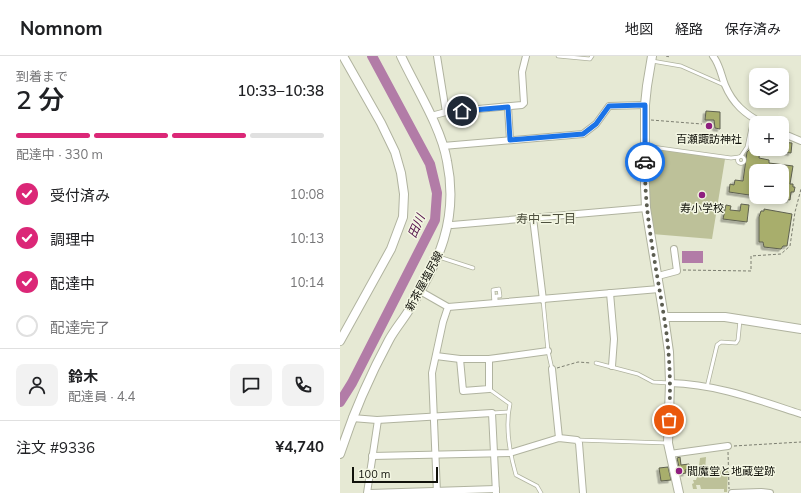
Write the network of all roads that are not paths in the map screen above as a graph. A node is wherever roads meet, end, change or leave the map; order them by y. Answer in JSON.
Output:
{"nodes":[{"id":1,"x":341,"y":56,"type":"edge"},
{"id":2,"x":401,"y":56,"type":"edge"},
{"id":3,"x":437,"y":56,"type":"edge"},
{"id":4,"x":526,"y":56,"type":"edge"},
{"id":5,"x":558,"y":56,"type":"edge"},
{"id":6,"x":592,"y":56,"type":"edge"},
{"id":7,"x":713,"y":56,"type":"edge"},
{"id":8,"x":652,"y":58,"type":"edge"},
{"id":9,"x":725,"y":85,"type":"junction"},
{"id":10,"x":645,"y":105,"type":"junction"},
{"id":11,"x":508,"y":107,"type":"junction"},
{"id":12,"x":446,"y":112,"type":"junction"},
{"id":13,"x":431,"y":116,"type":"junction"},
{"id":14,"x":750,"y":116,"type":"edge"},
{"id":15,"x":789,"y":136,"type":"edge"},
{"id":16,"x":749,"y":138,"type":"edge"},
{"id":17,"x":510,"y":140,"type":"junction"},
{"id":18,"x":801,"y":141,"type":"edge"},
{"id":19,"x":443,"y":146,"type":"junction"},
{"id":20,"x":645,"y":146,"type":"junction"},
{"id":21,"x":646,"y":208,"type":"junction"},
{"id":22,"x":534,"y":218,"type":"junction"},
{"id":23,"x":452,"y":224,"type":"dead end"},
{"id":24,"x":674,"y":249,"type":"dead end"},
{"id":25,"x":439,"y":256,"type":"junction"},
{"id":26,"x":473,"y":268,"type":"dead end"},
{"id":27,"x":658,"y":276,"type":"junction"},
{"id":28,"x":659,"y":289,"type":"junction"},
{"id":29,"x":420,"y":290,"type":"junction"},
{"id":30,"x":610,"y":293,"type":"junction"},
{"id":31,"x":543,"y":300,"type":"junction"},
{"id":32,"x":495,"y":304,"type":"junction"},
{"id":33,"x":448,"y":307,"type":"junction"},
{"id":34,"x":664,"y":317,"type":"junction"},
{"id":35,"x":740,"y":319,"type":"junction"},
{"id":36,"x":801,"y":329,"type":"edge"},
{"id":37,"x":340,"y":341,"type":"edge"},
{"id":38,"x":548,"y":351,"type":"junction"},
{"id":39,"x":436,"y":356,"type":"junction"},
{"id":40,"x":460,"y":359,"type":"junction"},
{"id":41,"x":489,"y":359,"type":"junction"},
{"id":42,"x":596,"y":363,"type":"road end"},
{"id":43,"x":612,"y":366,"type":"junction"},
{"id":44,"x":552,"y":369,"type":"joint"},
{"id":45,"x":670,"y":382,"type":"junction"},
{"id":46,"x":707,"y":387,"type":"junction"},
{"id":47,"x":489,"y":389,"type":"junction"},
{"id":48,"x":508,"y":412,"type":"junction"},
{"id":49,"x":492,"y":413,"type":"junction"},
{"id":50,"x":801,"y":414,"type":"edge"},
{"id":51,"x":434,"y":417,"type":"junction"},
{"id":52,"x":352,"y":418,"type":"junction"},
{"id":53,"x":378,"y":420,"type":"junction"},
{"id":54,"x":559,"y":438,"type":"junction"},
{"id":55,"x":577,"y":440,"type":"junction"},
{"id":56,"x":668,"y":443,"type":"junction"},
{"id":57,"x":728,"y":446,"type":"road end"},
{"id":58,"x":494,"y":453,"type":"junction"},
{"id":59,"x":510,"y":453,"type":"junction"},
{"id":60,"x":340,"y":454,"type":"edge"},
{"id":61,"x":670,"y":454,"type":"junction"},
{"id":62,"x":372,"y":456,"type":"junction"},
{"id":63,"x":435,"y":456,"type":"junction"},
{"id":64,"x":496,"y":491,"type":"edge"},
{"id":65,"x":437,"y":492,"type":"edge"},
{"id":66,"x":466,"y":492,"type":"edge"},
{"id":67,"x":751,"y":492,"type":"edge"},
{"id":68,"x":368,"y":493,"type":"edge"},
{"id":69,"x":541,"y":493,"type":"edge"},
{"id":70,"x":583,"y":493,"type":"edge"},
{"id":71,"x":679,"y":493,"type":"edge"},
{"id":72,"x":732,"y":493,"type":"edge"},
{"id":73,"x":770,"y":493,"type":"edge"}],
"edges":[{"from":1,"to":37,"type":"main road"},
{"from":2,"to":13,"type":"main road","name":"新茶屋塩尻線"},
{"from":3,"to":12,"type":"street"},
{"from":4,"to":11,"type":"street"},
{"from":5,"to":6,"type":"lane"},
{"from":7,"to":9,"type":"street"},
{"from":8,"to":9,"type":"lane"},
{"from":8,"to":10,"type":"main road"},
{"from":9,"to":14,"type":"street"},
{"from":10,"to":17,"type":"street"},
{"from":10,"to":20,"type":"main road"},
{"from":11,"to":12,"type":"street"},
{"from":11,"to":17,"type":"street"},
{"from":12,"to":13,"type":"street"},
{"from":13,"to":19,"type":"main road","name":"新茶屋塩尻線"},
{"from":15,"to":18,"type":"street"},
{"from":16,"to":20,"type":"lane"},
{"from":17,"to":19,"type":"street"},
{"from":19,"to":25,"type":"main road","name":"新茶屋塩尻線"},
{"from":20,"to":21,"type":"main road"},
{"from":21,"to":22,"type":"street"},
{"from":21,"to":27,"type":"main road"},
{"from":22,"to":23,"type":"street"},
{"from":22,"to":31,"type":"street"},
{"from":24,"to":27,"type":"street"},
{"from":25,"to":26,"type":"lane"},
{"from":25,"to":29,"type":"main road","name":"新茶屋塩尻線"},
{"from":27,"to":28,"type":"main road"},
{"from":28,"to":30,"type":"street"},
{"from":28,"to":34,"type":"main road"},
{"from":29,"to":33,"type":"street"},
{"from":29,"to":52,"type":"main road","name":"新茶屋塩尻線"},
{"from":30,"to":31,"type":"street"},
{"from":30,"to":43,"type":"street"},
{"from":31,"to":32,"type":"street"},
{"from":31,"to":38,"type":"lane"},
{"from":32,"to":32,"type":"lane"},
{"from":32,"to":33,"type":"street"},
{"from":33,"to":39,"type":"street"},
{"from":34,"to":35,"type":"main road"},
{"from":34,"to":45,"type":"main road"},
{"from":35,"to":36,"type":"main road"},
{"from":35,"to":46,"type":"lane"},
{"from":38,"to":41,"type":"street"},
{"from":38,"to":44,"type":"lane"},
{"from":39,"to":40,"type":"street"},
{"from":39,"to":51,"type":"street"},
{"from":40,"to":41,"type":"street"},
{"from":40,"to":47,"type":"street"},
{"from":41,"to":47,"type":"street"},
{"from":42,"to":43,"type":"lane"},
{"from":43,"to":45,"type":"lane"},
{"from":44,"to":54,"type":"street"},
{"from":45,"to":46,"type":"street"},
{"from":45,"to":56,"type":"main road"},
{"from":46,"to":50,"type":"street"},
{"from":47,"to":48,"type":"lane"},
{"from":48,"to":49,"type":"lane"},
{"from":48,"to":59,"type":"lane"},
{"from":49,"to":51,"type":"street"},
{"from":49,"to":58,"type":"street"},
{"from":51,"to":53,"type":"street"},
{"from":51,"to":63,"type":"street"},
{"from":52,"to":53,"type":"street"},
{"from":52,"to":60,"type":"main road","name":"新茶屋塩尻線"},
{"from":53,"to":62,"type":"street"},
{"from":54,"to":55,"type":"street"},
{"from":54,"to":59,"type":"street"},
{"from":55,"to":56,"type":"lane"},
{"from":55,"to":70,"type":"street"},
{"from":56,"to":61,"type":"main road"},
{"from":57,"to":61,"type":"street"},
{"from":58,"to":59,"type":"street"},
{"from":58,"to":63,"type":"street"},
{"from":58,"to":64,"type":"street"},
{"from":59,"to":69,"type":"lane"},
{"from":61,"to":71,"type":"main road"},
{"from":62,"to":63,"type":"street"},
{"from":62,"to":68,"type":"street"},
{"from":63,"to":65,"type":"street"},
{"from":64,"to":66,"type":"street"},
{"from":65,"to":66,"type":"street"},
{"from":65,"to":68,"type":"street"},
{"from":67,"to":72,"type":"street"},
{"from":67,"to":73,"type":"street"}]}
